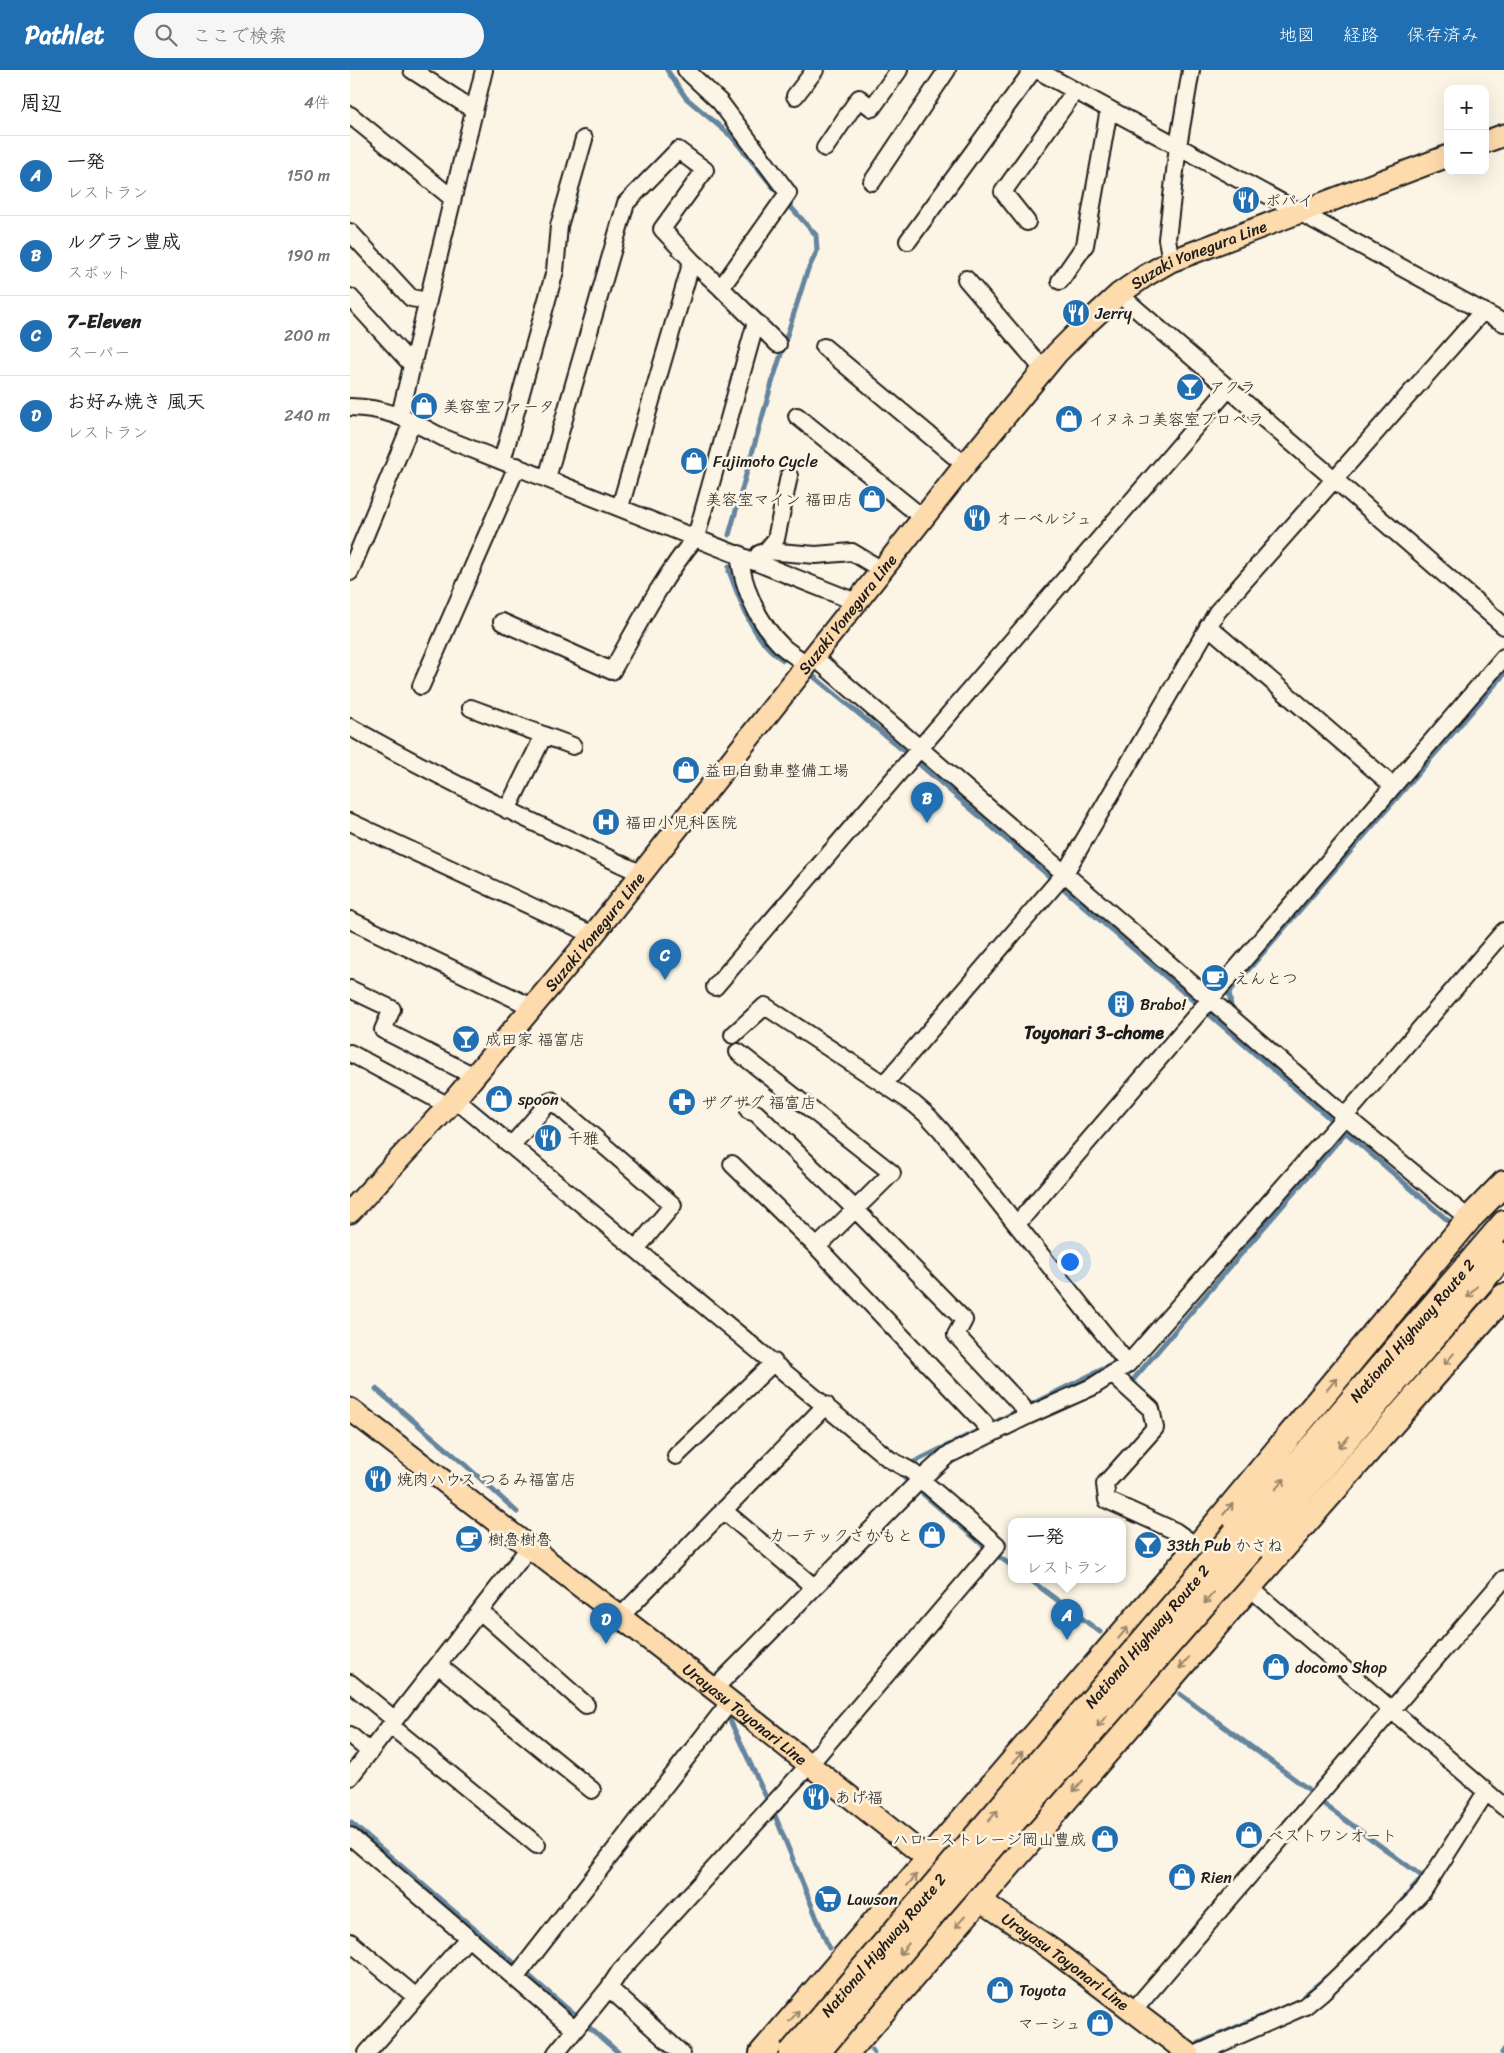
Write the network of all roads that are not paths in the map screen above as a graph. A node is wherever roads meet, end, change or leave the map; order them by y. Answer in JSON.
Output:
{"nodes":[{"id":1,"x":412,"y":70,"type":"edge"},
{"id":2,"x":484,"y":70,"type":"edge"},
{"id":3,"x":686,"y":70,"type":"edge"},
{"id":4,"x":815,"y":70,"type":"edge"},
{"id":5,"x":899,"y":70,"type":"edge"},
{"id":6,"x":947,"y":70,"type":"edge"},
{"id":7,"x":1035,"y":70,"type":"edge"},
{"id":8,"x":1191,"y":70,"type":"edge"},
{"id":9,"x":1075,"y":90,"type":"junction"},
{"id":10,"x":795,"y":96,"type":"dead end"},
{"id":11,"x":1109,"y":109,"type":"junction"},
{"id":12,"x":474,"y":110,"type":"junction"},
{"id":13,"x":350,"y":115,"type":"edge"},
{"id":14,"x":1504,"y":135,"type":"edge"},
{"id":15,"x":584,"y":140,"type":"dead end"},
{"id":16,"x":1489,"y":141,"type":"edge"},
{"id":17,"x":1178,"y":146,"type":"junction"},
{"id":18,"x":825,"y":148,"type":"dead end"},
{"id":19,"x":1444,"y":157,"type":"edge"},
{"id":20,"x":872,"y":182,"type":"dead end"},
{"id":21,"x":452,"y":198,"type":"junction"},
{"id":22,"x":1299,"y":211,"type":"junction"},
{"id":23,"x":1027,"y":222,"type":"dead end"},
{"id":24,"x":350,"y":232,"type":"edge"},
{"id":25,"x":908,"y":241,"type":"dead end"},
{"id":26,"x":692,"y":261,"type":"junction"},
{"id":27,"x":1171,"y":261,"type":"junction"},
{"id":28,"x":966,"y":279,"type":"dead end"},
{"id":29,"x":1060,"y":281,"type":"dead end"},
{"id":30,"x":720,"y":288,"type":"junction"},
{"id":31,"x":1119,"y":294,"type":"junction"},
{"id":32,"x":350,"y":297,"type":"edge"},
{"id":33,"x":428,"y":301,"type":"junction"},
{"id":34,"x":1483,"y":311,"type":"junction"},
{"id":35,"x":756,"y":322,"type":"junction"},
{"id":36,"x":1504,"y":323,"type":"edge"},
{"id":37,"x":778,"y":344,"type":"dead end"},
{"id":38,"x":824,"y":347,"type":"dead end"},
{"id":39,"x":412,"y":365,"type":"junction"},
{"id":40,"x":1043,"y":370,"type":"junction"},
{"id":41,"x":1228,"y":389,"type":"junction"},
{"id":42,"x":350,"y":407,"type":"edge"},
{"id":43,"x":797,"y":416,"type":"dead end"},
{"id":44,"x":406,"y":418,"type":"junction"},
{"id":45,"x":510,"y":464,"type":"junction"},
{"id":46,"x":965,"y":465,"type":"junction"},
{"id":47,"x":790,"y":476,"type":"dead end"},
{"id":48,"x":547,"y":478,"type":"junction"},
{"id":49,"x":1334,"y":478,"type":"junction"},
{"id":50,"x":620,"y":507,"type":"junction"},
{"id":51,"x":923,"y":518,"type":"junction"},
{"id":52,"x":696,"y":537,"type":"junction"},
{"id":53,"x":354,"y":548,"type":"edge"},
{"id":54,"x":766,"y":551,"type":"junction"},
{"id":55,"x":744,"y":556,"type":"junction"},
{"id":56,"x":882,"y":570,"type":"junction"},
{"id":57,"x":350,"y":572,"type":"edge"},
{"id":58,"x":856,"y":602,"type":"junction"},
{"id":59,"x":502,"y":622,"type":"dead end"},
{"id":60,"x":1208,"y":626,"type":"junction"},
{"id":61,"x":1504,"y":626,"type":"edge"},
{"id":62,"x":1504,"y":657,"type":"edge"},
{"id":63,"x":811,"y":661,"type":"junction"},
{"id":64,"x":421,"y":686,"type":"dead end"},
{"id":65,"x":471,"y":708,"type":"dead end"},
{"id":66,"x":350,"y":727,"type":"edge"},
{"id":67,"x":544,"y":735,"type":"junction"},
{"id":68,"x":574,"y":746,"type":"dead end"},
{"id":69,"x":914,"y":755,"type":"junction"},
{"id":70,"x":1393,"y":786,"type":"junction"},
{"id":71,"x":507,"y":810,"type":"junction"},
{"id":72,"x":350,"y":822,"type":"edge"},
{"id":73,"x":642,"y":874,"type":"junction"},
{"id":74,"x":1060,"y":880,"type":"junction"},
{"id":75,"x":350,"y":920,"type":"edge"},
{"id":76,"x":1504,"y":931,"type":"edge"},
{"id":77,"x":593,"y":935,"type":"junction"},
{"id":78,"x":715,"y":987,"type":"dead end"},
{"id":79,"x":350,"y":989,"type":"edge"},
{"id":80,"x":532,"y":1007,"type":"junction"},
{"id":81,"x":1214,"y":1007,"type":"junction"},
{"id":82,"x":733,"y":1035,"type":"dead end"},
{"id":83,"x":738,"y":1052,"type":"dead end"},
{"id":84,"x":350,"y":1053,"type":"edge"},
{"id":85,"x":474,"y":1076,"type":"junction"},
{"id":86,"x":884,"y":1084,"type":"junction"},
{"id":87,"x":452,"y":1103,"type":"junction"},
{"id":88,"x":749,"y":1111,"type":"dead end"},
{"id":89,"x":1340,"y":1122,"type":"junction"},
{"id":90,"x":511,"y":1146,"type":"junction"},
{"id":91,"x":732,"y":1164,"type":"dead end"},
{"id":92,"x":1504,"y":1183,"type":"edge"},
{"id":93,"x":354,"y":1200,"type":"edge"},
{"id":94,"x":1504,"y":1200,"type":"edge"},
{"id":95,"x":855,"y":1209,"type":"junction"},
{"id":96,"x":1469,"y":1219,"type":"junction"},
{"id":97,"x":1504,"y":1223,"type":"edge"},
{"id":98,"x":1017,"y":1224,"type":"junction"},
{"id":99,"x":817,"y":1247,"type":"junction"},
{"id":100,"x":636,"y":1249,"type":"junction"},
{"id":101,"x":1504,"y":1255,"type":"edge"},
{"id":102,"x":1504,"y":1296,"type":"edge"},
{"id":103,"x":774,"y":1362,"type":"junction"},
{"id":104,"x":1128,"y":1364,"type":"junction"},
{"id":105,"x":1112,"y":1374,"type":"junction"},
{"id":106,"x":826,"y":1404,"type":"junction"},
{"id":107,"x":350,"y":1409,"type":"edge"},
{"id":108,"x":1024,"y":1411,"type":"junction"},
{"id":109,"x":988,"y":1429,"type":"junction"},
{"id":110,"x":1317,"y":1441,"type":"junction"},
{"id":111,"x":676,"y":1456,"type":"dead end"},
{"id":112,"x":912,"y":1478,"type":"junction"},
{"id":113,"x":723,"y":1510,"type":"junction"},
{"id":114,"x":1244,"y":1541,"type":"junction"},
{"id":115,"x":1197,"y":1547,"type":"junction"},
{"id":116,"x":530,"y":1548,"type":"junction"},
{"id":117,"x":1504,"y":1579,"type":"edge"},
{"id":118,"x":1250,"y":1586,"type":"junction"},
{"id":119,"x":814,"y":1587,"type":"junction"},
{"id":120,"x":480,"y":1611,"type":"junction"},
{"id":121,"x":620,"y":1617,"type":"junction"},
{"id":122,"x":438,"y":1665,"type":"junction"},
{"id":123,"x":350,"y":1683,"type":"edge"},
{"id":124,"x":722,"y":1695,"type":"junction"},
{"id":125,"x":586,"y":1705,"type":"dead end"},
{"id":126,"x":1390,"y":1710,"type":"junction"},
{"id":127,"x":393,"y":1723,"type":"junction"},
{"id":128,"x":350,"y":1735,"type":"edge"},
{"id":129,"x":370,"y":1752,"type":"junction"},
{"id":130,"x":809,"y":1765,"type":"junction"},
{"id":131,"x":350,"y":1777,"type":"edge"},
{"id":132,"x":592,"y":1790,"type":"dead end"},
{"id":133,"x":1486,"y":1792,"type":"junction"},
{"id":134,"x":1504,"y":1808,"type":"edge"},
{"id":135,"x":350,"y":1836,"type":"edge"},
{"id":136,"x":537,"y":1845,"type":"dead end"},
{"id":137,"x":929,"y":1860,"type":"junction"},
{"id":138,"x":980,"y":1900,"type":"junction"},
{"id":139,"x":468,"y":1938,"type":"junction"},
{"id":140,"x":350,"y":1942,"type":"edge"},
{"id":141,"x":520,"y":1972,"type":"junction"},
{"id":142,"x":609,"y":1988,"type":"junction"},
{"id":143,"x":416,"y":1997,"type":"junction"},
{"id":144,"x":1133,"y":2010,"type":"junction"},
{"id":145,"x":579,"y":2024,"type":"junction"},
{"id":146,"x":367,"y":2053,"type":"edge"},
{"id":147,"x":556,"y":2053,"type":"edge"},
{"id":148,"x":681,"y":2053,"type":"edge"},
{"id":149,"x":762,"y":2053,"type":"edge"},
{"id":150,"x":791,"y":2053,"type":"edge"},
{"id":151,"x":817,"y":2053,"type":"edge"},
{"id":152,"x":848,"y":2053,"type":"edge"},
{"id":153,"x":1188,"y":2053,"type":"edge"},
{"id":154,"x":1199,"y":2053,"type":"edge"}],
"edges":[{"from":1,"to":12,"type":"street"},
{"from":2,"to":12,"type":"street"},
{"from":3,"to":30,"type":"street"},
{"from":4,"to":10,"type":"street"},
{"from":5,"to":18,"type":"street"},
{"from":6,"to":20,"type":"street"},
{"from":7,"to":9,"type":"street"},
{"from":7,"to":25,"type":"street"},
{"from":8,"to":17,"type":"street"},
{"from":9,"to":11,"type":"street"},
{"from":9,"to":23,"type":"street"},
{"from":11,"to":17,"type":"street"},
{"from":11,"to":29,"type":"street"},
{"from":12,"to":21,"type":"street"},
{"from":13,"to":21,"type":"street"},
{"from":14,"to":16,"type":"main road"},
{"from":15,"to":45,"type":"street"},
{"from":17,"to":22,"type":"street"},
{"from":17,"to":27,"type":"street"},
{"from":19,"to":22,"type":"main road","name":"Suzaki Yonegura Line"},
{"from":21,"to":33,"type":"street"},
{"from":22,"to":27,"type":"main road","name":"Suzaki Yonegura Line"},
{"from":22,"to":34,"type":"street"},
{"from":24,"to":33,"type":"street"},
{"from":26,"to":30,"type":"street"},
{"from":26,"to":48,"type":"street"},
{"from":26,"to":50,"type":"street"},
{"from":27,"to":31,"type":"main road","name":"Suzaki Yonegura Line"},
{"from":28,"to":40,"type":"street"},
{"from":30,"to":35,"type":"street"},
{"from":31,"to":40,"type":"main road","name":"Suzaki Yonegura Line"},
{"from":31,"to":41,"type":"street"},
{"from":32,"to":39,"type":"street"},
{"from":33,"to":39,"type":"street"},
{"from":34,"to":36,"type":"street"},
{"from":34,"to":49,"type":"street"},
{"from":35,"to":37,"type":"street"},
{"from":35,"to":52,"type":"street"},
{"from":38,"to":46,"type":"street"},
{"from":39,"to":44,"type":"street"},
{"from":40,"to":46,"type":"main road","name":"Suzaki Yonegura Line"},
{"from":41,"to":49,"type":"street"},
{"from":41,"to":69,"type":"street"},
{"from":42,"to":44,"type":"street"},
{"from":43,"to":51,"type":"street"},
{"from":44,"to":45,"type":"street"},
{"from":44,"to":53,"type":"street"},
{"from":45,"to":48,"type":"street"},
{"from":45,"to":64,"type":"street"},
{"from":46,"to":51,"type":"main road","name":"Suzaki Yonegura Line"},
{"from":47,"to":54,"type":"street"},
{"from":48,"to":50,"type":"street"},
{"from":49,"to":60,"type":"street"},
{"from":49,"to":61,"type":"street"},
{"from":50,"to":52,"type":"street"},
{"from":51,"to":56,"type":"main road","name":"Suzaki Yonegura Line"},
{"from":52,"to":55,"type":"street"},
{"from":52,"to":59,"type":"street"},
{"from":53,"to":57,"type":"street"},
{"from":54,"to":55,"type":"street"},
{"from":54,"to":56,"type":"street"},
{"from":55,"to":58,"type":"street"},
{"from":55,"to":63,"type":"street"},
{"from":56,"to":58,"type":"main road","name":"Suzaki Yonegura Line"},
{"from":58,"to":63,"type":"main road","name":"Suzaki Yonegura Line"},
{"from":60,"to":70,"type":"street"},
{"from":60,"to":74,"type":"street"},
{"from":62,"to":70,"type":"street"},
{"from":63,"to":69,"type":"street"},
{"from":63,"to":73,"type":"main road","name":"Suzaki Yonegura Line"},
{"from":65,"to":67,"type":"street"},
{"from":66,"to":71,"type":"street"},
{"from":67,"to":68,"type":"street"},
{"from":67,"to":71,"type":"street"},
{"from":69,"to":74,"type":"street"},
{"from":69,"to":78,"type":"street"},
{"from":70,"to":81,"type":"street"},
{"from":71,"to":73,"type":"street"},
{"from":72,"to":77,"type":"street"},
{"from":73,"to":77,"type":"main road","name":"Suzaki Yonegura Line"},
{"from":74,"to":81,"type":"street"},
{"from":74,"to":86,"type":"street"},
{"from":75,"to":80,"type":"street"},
{"from":76,"to":89,"type":"street"},
{"from":77,"to":80,"type":"main road","name":"Suzaki Yonegura Line"},
{"from":79,"to":85,"type":"street"},
{"from":80,"to":85,"type":"main road","name":"Suzaki Yonegura Line"},
{"from":81,"to":89,"type":"street"},
{"from":81,"to":98,"type":"street"},
{"from":82,"to":86,"type":"street"},
{"from":83,"to":95,"type":"street"},
{"from":84,"to":87,"type":"street"},
{"from":85,"to":87,"type":"main road","name":"Suzaki Yonegura Line"},
{"from":86,"to":98,"type":"street"},
{"from":87,"to":90,"type":"street"},
{"from":87,"to":93,"type":"main road","name":"Suzaki Yonegura Line"},
{"from":88,"to":95,"type":"street"},
{"from":89,"to":96,"type":"street"},
{"from":89,"to":104,"type":"street"},
{"from":90,"to":100,"type":"street"},
{"from":90,"to":100,"type":"street"},
{"from":91,"to":99,"type":"street"},
{"from":92,"to":96,"type":"highway"},
{"from":94,"to":110,"type":"highway"},
{"from":95,"to":99,"type":"street"},
{"from":95,"to":108,"type":"street"},
{"from":115,"to":96,"type":"highway","one_way":true},
{"from":97,"to":110,"type":"highway","name":"National Highway Route 2"},
{"from":98,"to":104,"type":"street"},
{"from":99,"to":109,"type":"street"},
{"from":100,"to":103,"type":"street"},
{"from":101,"to":114,"type":"highway","name":"National Highway Route 2","one_way":true},
{"from":102,"to":118,"type":"highway","one_way":true},
{"from":103,"to":106,"type":"street"},
{"from":103,"to":111,"type":"street"},
{"from":104,"to":105,"type":"street"},
{"from":105,"to":108,"type":"street"},
{"from":105,"to":115,"type":"street"},
{"from":106,"to":112,"type":"street"},
{"from":106,"to":113,"type":"street"},
{"from":107,"to":116,"type":"main road","name":"Urayasu Toyonari Line"},
{"from":108,"to":109,"type":"street"},
{"from":109,"to":112,"type":"street"},
{"from":114,"to":110,"type":"highway","name":"National Highway Route 2","one_way":true},
{"from":112,"to":119,"type":"street"},
{"from":112,"to":130,"type":"street"},
{"from":113,"to":119,"type":"street"},
{"from":113,"to":121,"type":"street"},
{"from":150,"to":114,"type":"highway","name":"National Highway Route 2","one_way":true,"bridge":true},
{"from":114,"to":151,"type":"highway","name":"National Highway Route 2","one_way":true,"bridge":true},
{"from":115,"to":118,"type":"street"},
{"from":137,"to":115,"type":"highway","one_way":true},
{"from":116,"to":120,"type":"street"},
{"from":116,"to":121,"type":"main road","name":"Urayasu Toyonari Line"},
{"from":117,"to":126,"type":"street"},
{"from":118,"to":126,"type":"street"},
{"from":118,"to":138,"type":"highway","one_way":true},
{"from":119,"to":124,"type":"street"},
{"from":120,"to":122,"type":"street"},
{"from":120,"to":125,"type":"street"},
{"from":121,"to":124,"type":"main road","name":"Urayasu Toyonari Line"},
{"from":122,"to":127,"type":"street"},
{"from":122,"to":132,"type":"street"},
{"from":123,"to":127,"type":"street"},
{"from":124,"to":130,"type":"main road","name":"Urayasu Toyonari Line"},
{"from":124,"to":141,"type":"street"},
{"from":126,"to":133,"type":"street"},
{"from":126,"to":144,"type":"street"},
{"from":127,"to":129,"type":"street"},
{"from":127,"to":136,"type":"street"},
{"from":128,"to":129,"type":"street"},
{"from":129,"to":131,"type":"street"},
{"from":130,"to":137,"type":"main road","name":"Urayasu Toyonari Line"},
{"from":130,"to":142,"type":"street"},
{"from":133,"to":134,"type":"street"},
{"from":133,"to":154,"type":"street"},
{"from":135,"to":139,"type":"street"},
{"from":137,"to":138,"type":"main road","name":"Urayasu Toyonari Line"},
{"from":149,"to":137,"type":"highway","one_way":true},
{"from":138,"to":144,"type":"main road","name":"Urayasu Toyonari Line"},
{"from":138,"to":152,"type":"highway","one_way":true},
{"from":139,"to":141,"type":"street"},
{"from":139,"to":143,"type":"street"},
{"from":140,"to":143,"type":"street"},
{"from":141,"to":145,"type":"street"},
{"from":142,"to":145,"type":"street"},
{"from":142,"to":148,"type":"street"},
{"from":143,"to":146,"type":"street"},
{"from":144,"to":153,"type":"main road","name":"Urayasu Toyonari Line"},
{"from":145,"to":147,"type":"street"}]}
